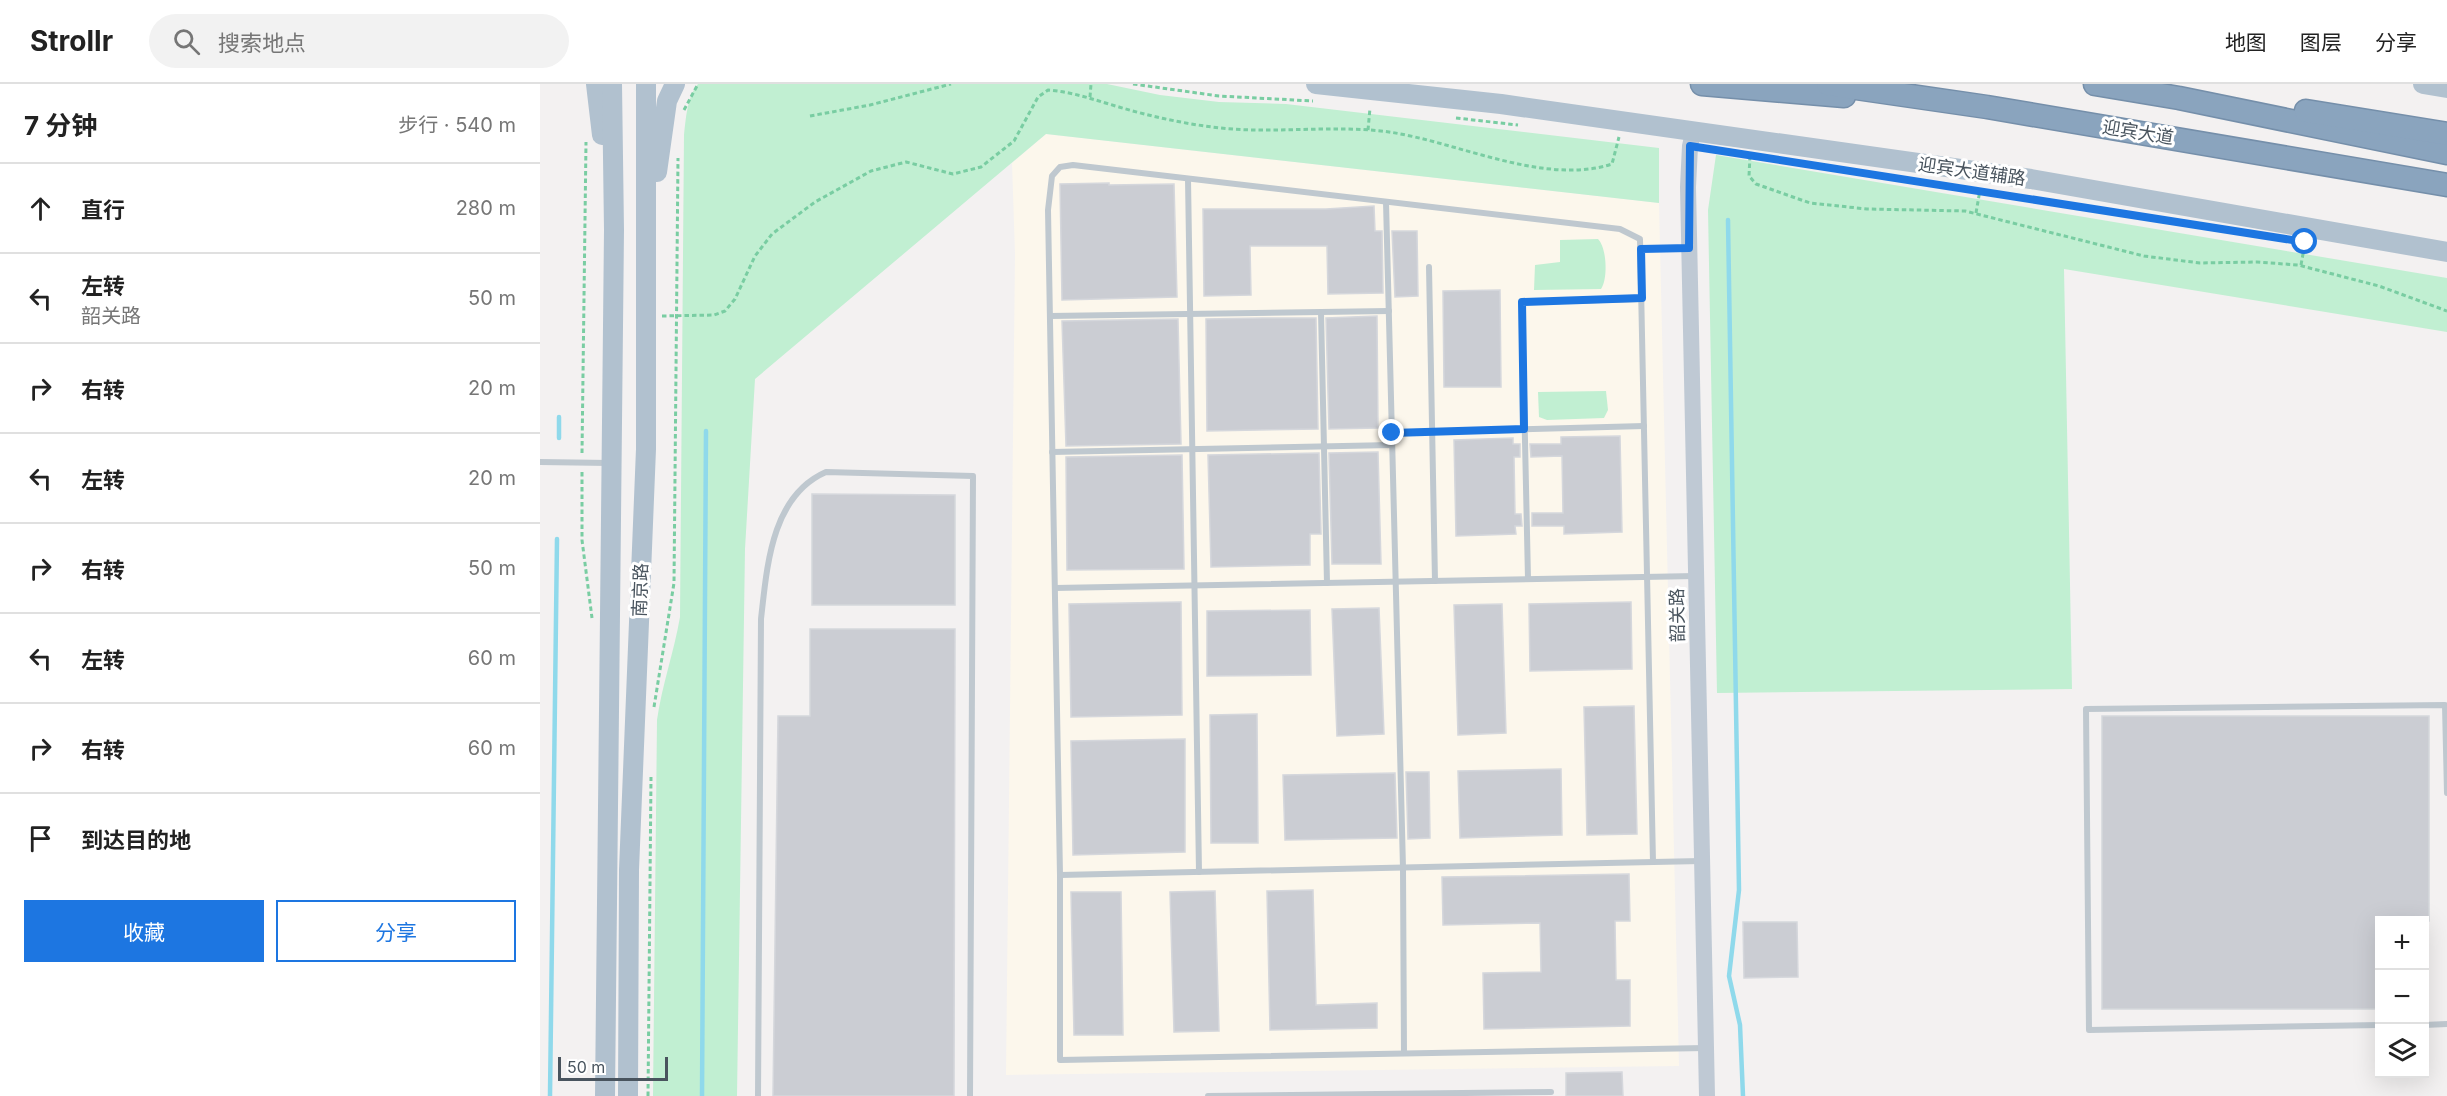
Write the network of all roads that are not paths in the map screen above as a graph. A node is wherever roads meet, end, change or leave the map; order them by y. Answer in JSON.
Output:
{"nodes":[{"id":1,"x":596,"y":84,"type":"edge"},
{"id":2,"x":612,"y":84,"type":"edge"},
{"id":3,"x":646,"y":84,"type":"edge"},
{"id":4,"x":675,"y":84,"type":"edge"},
{"id":5,"x":1702,"y":84,"type":"edge"},
{"id":6,"x":1828,"y":84,"type":"edge"},
{"id":7,"x":2095,"y":84,"type":"edge"},
{"id":8,"x":2423,"y":84,"type":"edge"},
{"id":9,"x":2447,"y":88,"type":"edge"},
{"id":10,"x":1316,"y":93,"type":"edge"},
{"id":11,"x":2179,"y":98,"type":"junction"},
{"id":12,"x":1987,"y":107,"type":"junction"},
{"id":13,"x":1693,"y":133,"type":"junction"},
{"id":14,"x":2447,"y":134,"type":"edge"},
{"id":15,"x":2447,"y":153,"type":"edge"},
{"id":16,"x":2321,"y":163,"type":"junction"},
{"id":17,"x":1188,"y":179,"type":"junction"},
{"id":18,"x":2447,"y":185,"type":"edge"},
{"id":19,"x":2447,"y":200,"type":"edge"},
{"id":20,"x":1386,"y":202,"type":"junction"},
{"id":21,"x":614,"y":230,"type":"junction"},
{"id":22,"x":1689,"y":248,"type":"junction"},
{"id":23,"x":1641,"y":249,"type":"junction"},
{"id":24,"x":2447,"y":252,"type":"edge"},
{"id":25,"x":1429,"y":267,"type":"dead end"},
{"id":26,"x":1642,"y":298,"type":"junction"},
{"id":27,"x":1389,"y":311,"type":"junction"},
{"id":28,"x":1321,"y":312,"type":"junction"},
{"id":29,"x":1191,"y":314,"type":"junction"},
{"id":30,"x":1050,"y":316,"type":"junction"},
{"id":31,"x":646,"y":415,"type":"junction"},
{"id":32,"x":1644,"y":426,"type":"junction"},
{"id":33,"x":1524,"y":429,"type":"junction"},
{"id":34,"x":1432,"y":431,"type":"junction"},
{"id":35,"x":1392,"y":433,"type":"junction"},
{"id":36,"x":1392,"y":445,"type":"junction"},
{"id":37,"x":1324,"y":446,"type":"junction"},
{"id":38,"x":1193,"y":449,"type":"junction"},
{"id":39,"x":1052,"y":452,"type":"junction"},
{"id":40,"x":540,"y":462,"type":"edge"},
{"id":41,"x":610,"y":463,"type":"junction"},
{"id":42,"x":1696,"y":576,"type":"junction"},
{"id":43,"x":1647,"y":577,"type":"junction"},
{"id":44,"x":1528,"y":579,"type":"junction"},
{"id":45,"x":1435,"y":581,"type":"junction"},
{"id":46,"x":1396,"y":582,"type":"junction"},
{"id":47,"x":1328,"y":583,"type":"junction"},
{"id":48,"x":1195,"y":586,"type":"junction"},
{"id":49,"x":1055,"y":588,"type":"junction"},
{"id":50,"x":2447,"y":793,"type":"edge"},
{"id":51,"x":1702,"y":861,"type":"junction"},
{"id":52,"x":1653,"y":862,"type":"junction"},
{"id":53,"x":1403,"y":868,"type":"junction"},
{"id":54,"x":1199,"y":872,"type":"junction"},
{"id":55,"x":1060,"y":875,"type":"junction"},
{"id":56,"x":2429,"y":1024,"type":"edge"},
{"id":57,"x":2447,"y":1024,"type":"edge"},
{"id":58,"x":2375,"y":1025,"type":"edge"},
{"id":59,"x":1706,"y":1048,"type":"junction"},
{"id":60,"x":1404,"y":1053,"type":"junction"},
{"id":61,"x":1551,"y":1092,"type":"dead end"},
{"id":62,"x":1377,"y":1095,"type":"edge"},
{"id":63,"x":605,"y":1096,"type":"edge"},
{"id":64,"x":628,"y":1096,"type":"edge"},
{"id":65,"x":758,"y":1096,"type":"edge"},
{"id":66,"x":970,"y":1096,"type":"edge"},
{"id":67,"x":1208,"y":1096,"type":"edge"},
{"id":68,"x":1707,"y":1096,"type":"edge"}],
"edges":[{"from":1,"to":21,"type":"main road"},
{"from":2,"to":21,"type":"main road","name":"南京路"},
{"from":3,"to":31,"type":"main road","name":"南京路"},
{"from":4,"to":31,"type":"main road"},
{"from":5,"to":12,"type":"highway"},
{"from":6,"to":12,"type":"highway","name":"迎宾大道"},
{"from":7,"to":11,"type":"highway"},
{"from":8,"to":9,"type":"main road"},
{"from":10,"to":13,"type":"main road","name":"迎宾大道辅路"},
{"from":11,"to":14,"type":"highway"},
{"from":11,"to":15,"type":"highway"},
{"from":12,"to":16,"type":"highway","name":"迎宾大道"},
{"from":13,"to":22,"type":"street","name":"韶关路"},
{"from":13,"to":24,"type":"main road","name":"迎宾大道辅路"},
{"from":16,"to":18,"type":"highway","name":"迎宾大道"},
{"from":16,"to":19,"type":"highway"},
{"from":17,"to":20,"type":"lane"},
{"from":17,"to":29,"type":"lane"},
{"from":17,"to":30,"type":"lane"},
{"from":20,"to":23,"type":"lane"},
{"from":20,"to":27,"type":"lane"},
{"from":21,"to":41,"type":"main road","name":"南京路"},
{"from":22,"to":23,"type":"lane"},
{"from":22,"to":42,"type":"street","name":"韶关路"},
{"from":23,"to":26,"type":"lane"},
{"from":25,"to":34,"type":"lane"},
{"from":26,"to":32,"type":"lane"},
{"from":26,"to":33,"type":"lane"},
{"from":27,"to":28,"type":"lane"},
{"from":27,"to":35,"type":"lane"},
{"from":28,"to":29,"type":"lane"},
{"from":28,"to":37,"type":"lane"},
{"from":29,"to":30,"type":"lane"},
{"from":29,"to":38,"type":"lane"},
{"from":30,"to":39,"type":"lane"},
{"from":31,"to":64,"type":"main road","name":"南京路"},
{"from":32,"to":33,"type":"lane"},
{"from":32,"to":43,"type":"lane"},
{"from":33,"to":34,"type":"lane"},
{"from":33,"to":44,"type":"lane"},
{"from":34,"to":35,"type":"lane"},
{"from":34,"to":45,"type":"lane"},
{"from":35,"to":36,"type":"lane"},
{"from":36,"to":37,"type":"lane"},
{"from":36,"to":46,"type":"lane"},
{"from":37,"to":38,"type":"lane"},
{"from":37,"to":47,"type":"lane"},
{"from":38,"to":39,"type":"lane"},
{"from":38,"to":48,"type":"lane"},
{"from":39,"to":49,"type":"lane"},
{"from":40,"to":41,"type":"lane"},
{"from":41,"to":63,"type":"main road","name":"南京路"},
{"from":42,"to":43,"type":"lane"},
{"from":42,"to":51,"type":"street","name":"韶关路"},
{"from":43,"to":44,"type":"lane"},
{"from":43,"to":52,"type":"lane"},
{"from":44,"to":45,"type":"lane"},
{"from":45,"to":46,"type":"lane"},
{"from":46,"to":47,"type":"lane"},
{"from":46,"to":53,"type":"lane"},
{"from":47,"to":48,"type":"lane"},
{"from":48,"to":49,"type":"lane"},
{"from":48,"to":54,"type":"lane"},
{"from":49,"to":55,"type":"lane"},
{"from":50,"to":58,"type":"lane"},
{"from":51,"to":52,"type":"lane"},
{"from":51,"to":59,"type":"street","name":"韶关路"},
{"from":52,"to":53,"type":"lane"},
{"from":53,"to":54,"type":"lane"},
{"from":53,"to":60,"type":"lane"},
{"from":54,"to":55,"type":"lane"},
{"from":55,"to":60,"type":"lane"},
{"from":56,"to":57,"type":"lane"},
{"from":59,"to":60,"type":"lane"},
{"from":59,"to":68,"type":"street","name":"韶关路"},
{"from":61,"to":62,"type":"lane"},
{"from":62,"to":67,"type":"lane"},
{"from":65,"to":66,"type":"lane"}]}
